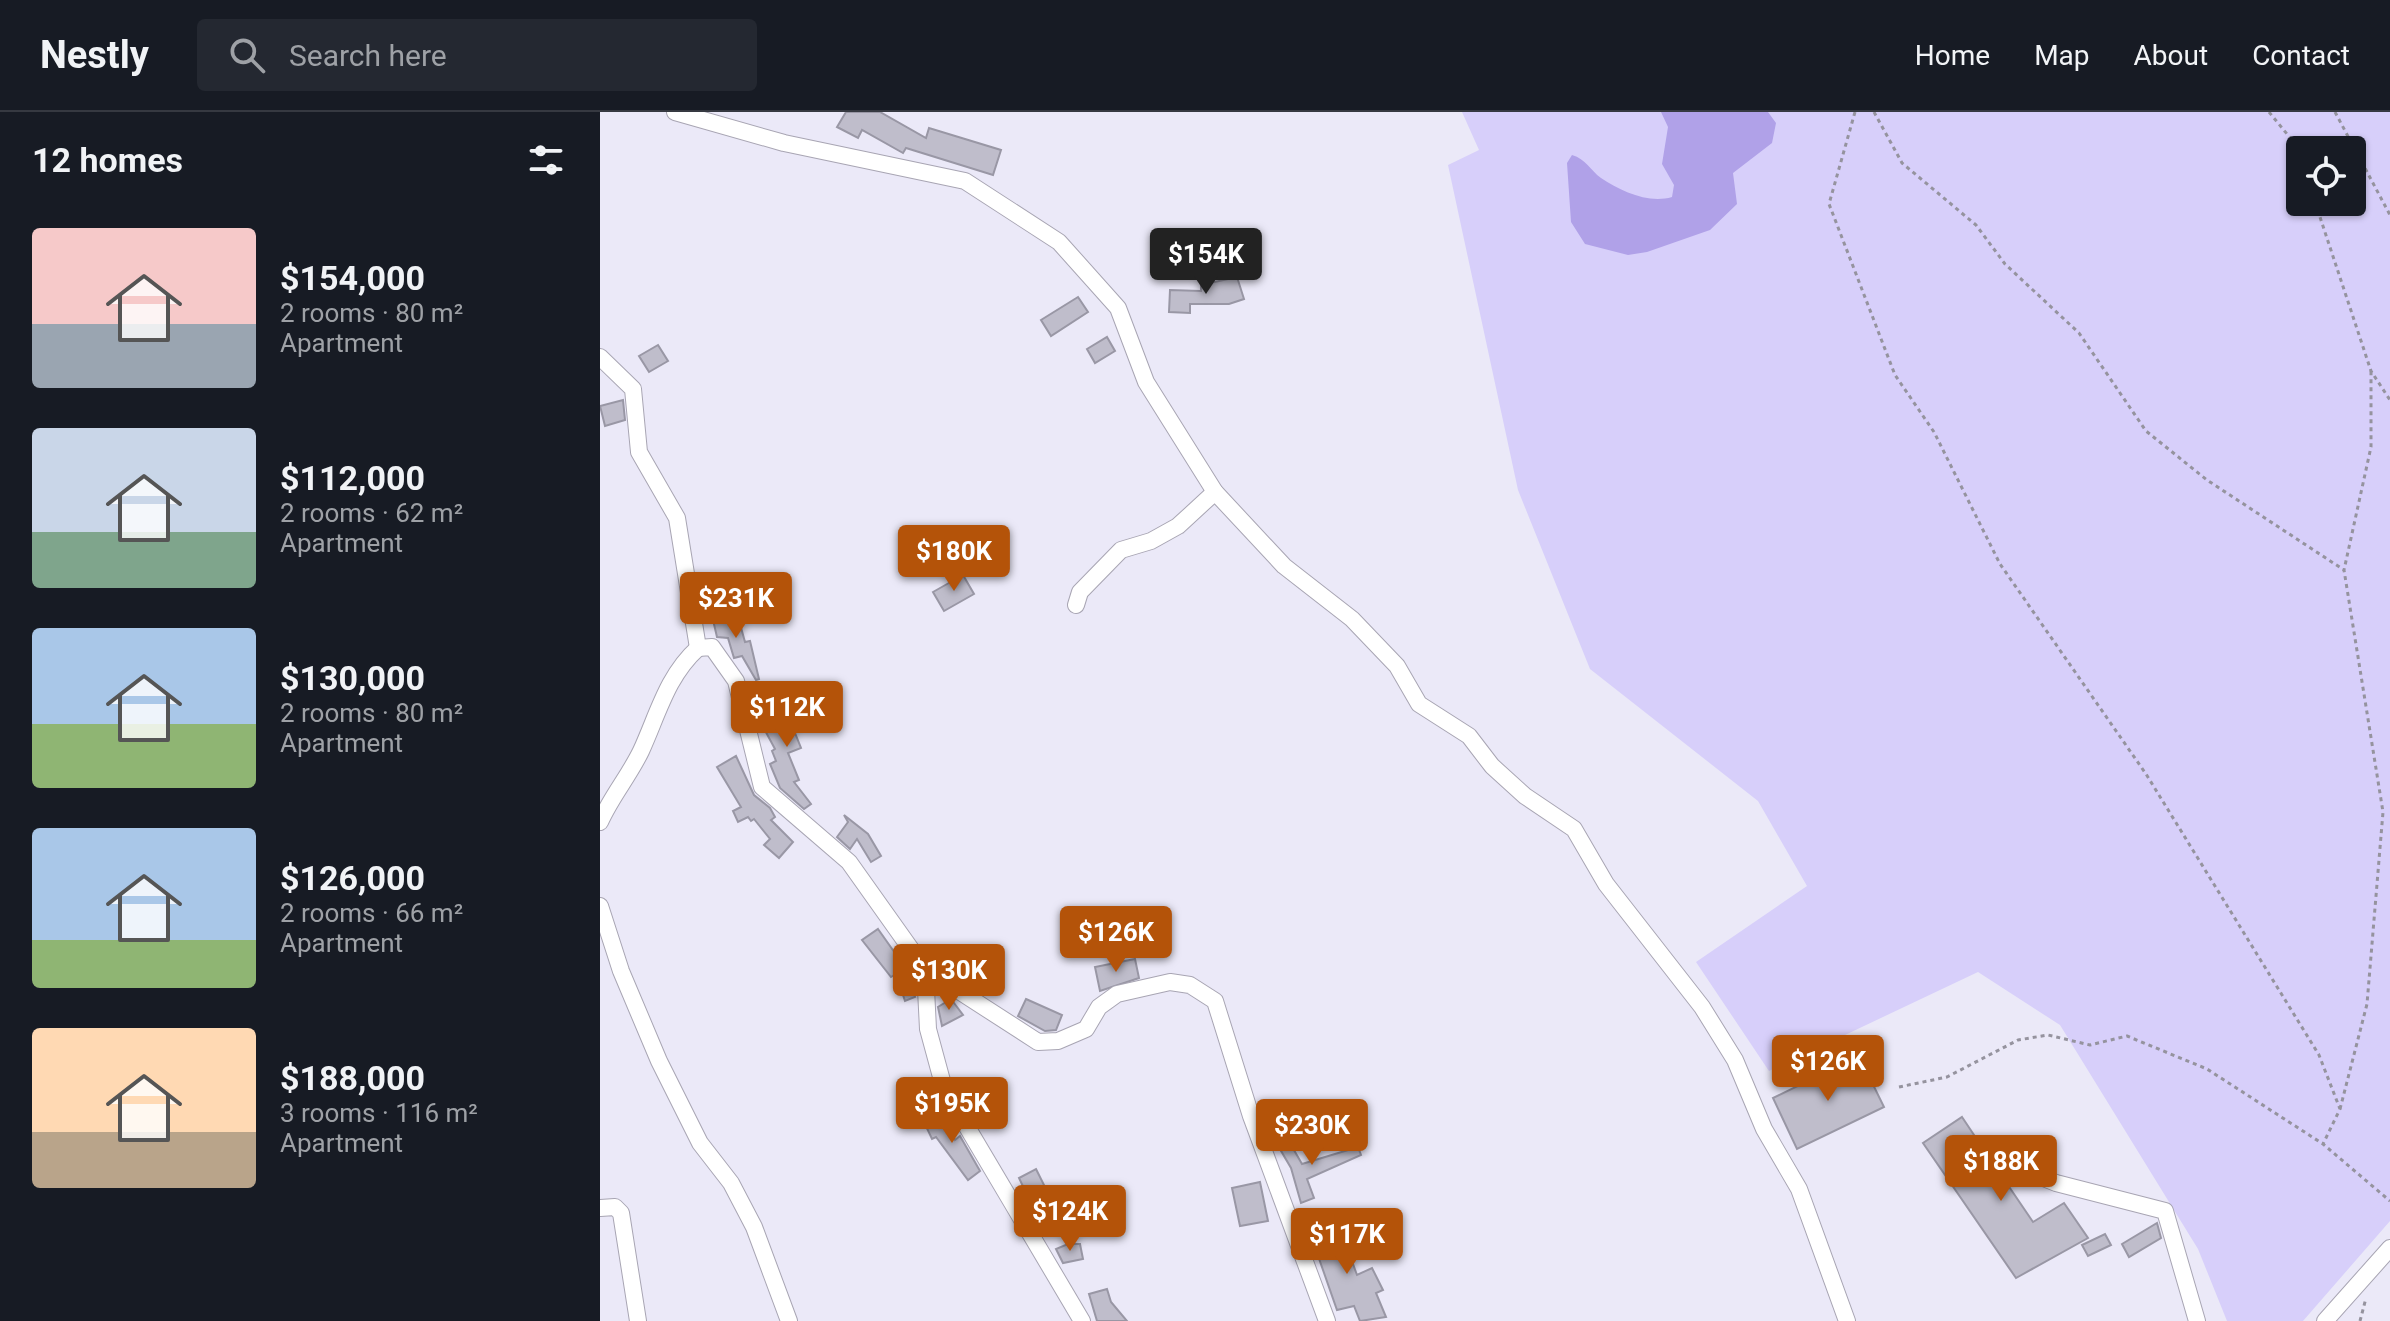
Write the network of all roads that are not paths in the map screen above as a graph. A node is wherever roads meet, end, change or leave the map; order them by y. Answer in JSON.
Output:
{"nodes":[{"id":1,"x":675,"y":112,"type":"edge"},
{"id":2,"x":600,"y":357,"type":"edge"},
{"id":3,"x":1215,"y":492,"type":"junction"},
{"id":4,"x":1076,"y":605,"type":"dead end"},
{"id":5,"x":698,"y":648,"type":"junction"},
{"id":6,"x":600,"y":822,"type":"edge"},
{"id":7,"x":600,"y":906,"type":"edge"},
{"id":8,"x":925,"y":969,"type":"junction"},
{"id":9,"x":2001,"y":1161,"type":"dead end"},
{"id":10,"x":600,"y":1208,"type":"edge"},
{"id":11,"x":2390,"y":1248,"type":"edge"},
{"id":12,"x":638,"y":1321,"type":"edge"},
{"id":13,"x":789,"y":1321,"type":"edge"},
{"id":14,"x":1082,"y":1321,"type":"edge"},
{"id":15,"x":1327,"y":1321,"type":"edge"},
{"id":16,"x":1847,"y":1321,"type":"edge"},
{"id":17,"x":2197,"y":1321,"type":"edge"},
{"id":18,"x":2325,"y":1321,"type":"edge"}],
"edges":[{"from":1,"to":3,"type":"street"},
{"from":2,"to":5,"type":"street"},
{"from":3,"to":4,"type":"street"},
{"from":3,"to":16,"type":"street"},
{"from":5,"to":6,"type":"street"},
{"from":5,"to":8,"type":"street"},
{"from":7,"to":13,"type":"street"},
{"from":8,"to":14,"type":"street"},
{"from":8,"to":15,"type":"street"},
{"from":9,"to":17,"type":"street"},
{"from":10,"to":12,"type":"street"},
{"from":11,"to":18,"type":"street"}]}
